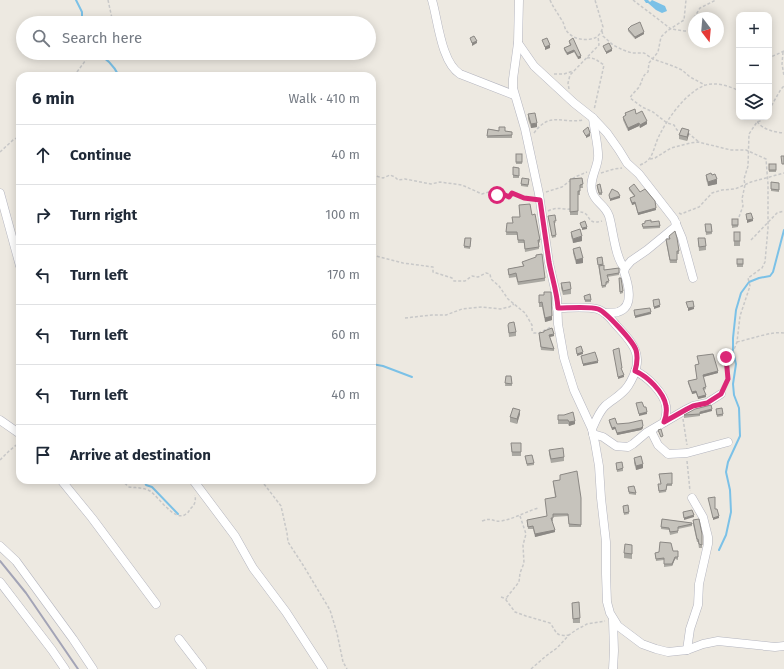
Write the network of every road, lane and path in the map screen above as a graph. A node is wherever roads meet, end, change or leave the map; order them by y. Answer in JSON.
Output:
{"nodes":[{"id":1,"x":108,"y":0,"type":"edge"},
{"id":2,"x":432,"y":0,"type":"edge"},
{"id":3,"x":519,"y":0,"type":"edge"},
{"id":4,"x":550,"y":0,"type":"edge"},
{"id":5,"x":595,"y":0,"type":"edge"},
{"id":6,"x":633,"y":0,"type":"edge"},
{"id":7,"x":686,"y":0,"type":"edge"},
{"id":8,"x":716,"y":0,"type":"edge"},
{"id":9,"x":698,"y":12,"type":"edge"},
{"id":10,"x":111,"y":16,"type":"edge"},
{"id":11,"x":671,"y":29,"type":"junction"},
{"id":12,"x":602,"y":31,"type":"junction"},
{"id":13,"x":688,"y":31,"type":"edge"},
{"id":14,"x":598,"y":36,"type":"junction"},
{"id":15,"x":518,"y":43,"type":"junction"},
{"id":16,"x":784,"y":52,"type":"edge"},
{"id":17,"x":772,"y":57,"type":"edge"},
{"id":18,"x":587,"y":58,"type":"junction"},
{"id":19,"x":653,"y":59,"type":"junction"},
{"id":20,"x":86,"y":60,"type":"edge"},
{"id":21,"x":573,"y":71,"type":"junction"},
{"id":22,"x":77,"y":72,"type":"edge"},
{"id":23,"x":544,"y":74,"type":"junction"},
{"id":24,"x":784,"y":76,"type":"edge"},
{"id":25,"x":704,"y":85,"type":"junction"},
{"id":26,"x":784,"y":86,"type":"edge"},
{"id":27,"x":736,"y":89,"type":"edge"},
{"id":28,"x":514,"y":95,"type":"junction"},
{"id":29,"x":568,"y":97,"type":"junction"},
{"id":30,"x":772,"y":105,"type":"edge"},
{"id":31,"x":591,"y":118,"type":"junction"},
{"id":32,"x":761,"y":120,"type":"edge"},
{"id":33,"x":757,"y":122,"type":"junction"},
{"id":34,"x":667,"y":123,"type":"junction"},
{"id":35,"x":784,"y":133,"type":"edge"},
{"id":36,"x":16,"y":138,"type":"edge"},
{"id":37,"x":699,"y":142,"type":"junction"},
{"id":38,"x":528,"y":144,"type":"junction"},
{"id":39,"x":0,"y":152,"type":"edge"},
{"id":40,"x":749,"y":152,"type":"junction"},
{"id":41,"x":650,"y":159,"type":"junction"},
{"id":42,"x":633,"y":168,"type":"junction"},
{"id":43,"x":784,"y":173,"type":"edge"},
{"id":44,"x":376,"y":176,"type":"edge"},
{"id":45,"x":767,"y":178,"type":"junction"},
{"id":46,"x":745,"y":185,"type":"junction"},
{"id":47,"x":0,"y":193,"type":"edge"},
{"id":48,"x":540,"y":200,"type":"junction"},
{"id":49,"x":666,"y":210,"type":"junction"},
{"id":50,"x":784,"y":210,"type":"edge"},
{"id":51,"x":542,"y":215,"type":"junction"},
{"id":52,"x":609,"y":218,"type":"junction"},
{"id":53,"x":739,"y":218,"type":"edge"},
{"id":54,"x":676,"y":223,"type":"junction"},
{"id":55,"x":768,"y":223,"type":"junction"},
{"id":56,"x":752,"y":240,"type":"dead end"},
{"id":57,"x":16,"y":251,"type":"edge"},
{"id":58,"x":376,"y":256,"type":"edge"},
{"id":59,"x":625,"y":268,"type":"junction"},
{"id":60,"x":693,"y":278,"type":"dead end"},
{"id":61,"x":514,"y":303,"type":"junction"},
{"id":62,"x":558,"y":308,"type":"junction"},
{"id":63,"x":605,"y":313,"type":"junction"},
{"id":64,"x":404,"y":318,"type":"dead end"},
{"id":65,"x":558,"y":324,"type":"junction"},
{"id":66,"x":784,"y":333,"type":"edge"},
{"id":67,"x":737,"y":342,"type":"junction"},
{"id":68,"x":635,"y":371,"type":"junction"},
{"id":69,"x":721,"y":394,"type":"joint"},
{"id":70,"x":680,"y":413,"type":"junction"},
{"id":71,"x":0,"y":420,"type":"edge"},
{"id":72,"x":664,"y":422,"type":"junction"},
{"id":73,"x":16,"y":431,"type":"edge"},
{"id":74,"x":651,"y":431,"type":"junction"},
{"id":75,"x":592,"y":432,"type":"junction"},
{"id":76,"x":728,"y":442,"type":"dead end"},
{"id":77,"x":16,"y":445,"type":"edge"},
{"id":78,"x":687,"y":453,"type":"junction"},
{"id":79,"x":0,"y":460,"type":"edge"},
{"id":80,"x":64,"y":484,"type":"edge"},
{"id":81,"x":125,"y":484,"type":"edge"},
{"id":82,"x":196,"y":484,"type":"edge"},
{"id":83,"x":264,"y":484,"type":"edge"},
{"id":84,"x":692,"y":498,"type":"joint"},
{"id":85,"x":196,"y":500,"type":"dead end"},
{"id":86,"x":538,"y":508,"type":"dead end"},
{"id":87,"x":520,"y":516,"type":"junction"},
{"id":88,"x":482,"y":521,"type":"dead end"},
{"id":89,"x":0,"y":546,"type":"edge"},
{"id":90,"x":0,"y":582,"type":"edge"},
{"id":91,"x":501,"y":597,"type":"dead end"},
{"id":92,"x":506,"y":598,"type":"junction"},
{"id":93,"x":156,"y":604,"type":"dead end"},
{"id":94,"x":613,"y":620,"type":"junction"},
{"id":95,"x":569,"y":636,"type":"junction"},
{"id":96,"x":179,"y":639,"type":"dead end"},
{"id":97,"x":784,"y":646,"type":"edge"},
{"id":98,"x":687,"y":650,"type":"junction"},
{"id":99,"x":66,"y":669,"type":"edge"},
{"id":100,"x":93,"y":669,"type":"edge"},
{"id":101,"x":202,"y":669,"type":"edge"},
{"id":102,"x":323,"y":669,"type":"edge"},
{"id":103,"x":347,"y":669,"type":"edge"},
{"id":104,"x":531,"y":669,"type":"edge"},
{"id":105,"x":613,"y":669,"type":"edge"}],
"edges":[{"from":1,"to":10,"type":"path"},
{"from":2,"to":28,"type":"street"},
{"from":3,"to":15,"type":"street"},
{"from":4,"to":14,"type":"path"},
{"from":5,"to":12,"type":"path"},
{"from":6,"to":11,"type":"path"},
{"from":7,"to":11,"type":"path"},
{"from":8,"to":9,"type":"path"},
{"from":11,"to":13,"type":"path"},
{"from":11,"to":19,"type":"path"},
{"from":12,"to":14,"type":"path"},
{"from":12,"to":19,"type":"path"},
{"from":14,"to":18,"type":"path"},
{"from":15,"to":23,"type":"street"},
{"from":15,"to":28,"type":"street"},
{"from":16,"to":17,"type":"path"},
{"from":16,"to":24,"type":"path"},
{"from":18,"to":21,"type":"path"},
{"from":18,"to":31,"type":"path"},
{"from":19,"to":25,"type":"path"},
{"from":19,"to":34,"type":"path"},
{"from":20,"to":22,"type":"path"},
{"from":21,"to":23,"type":"path"},
{"from":21,"to":29,"type":"path"},
{"from":23,"to":29,"type":"street"},
{"from":25,"to":27,"type":"path"},
{"from":25,"to":34,"type":"path"},
{"from":26,"to":30,"type":"path"},
{"from":28,"to":38,"type":"street"},
{"from":29,"to":31,"type":"street"},
{"from":31,"to":38,"type":"path"},
{"from":31,"to":42,"type":"street"},
{"from":31,"to":52,"type":"street"},
{"from":32,"to":33,"type":"path"},
{"from":33,"to":35,"type":"path"},
{"from":33,"to":40,"type":"path"},
{"from":34,"to":37,"type":"path"},
{"from":34,"to":41,"type":"path"},
{"from":36,"to":39,"type":"path"},
{"from":37,"to":40,"type":"path"},
{"from":37,"to":41,"type":"path"},
{"from":38,"to":48,"type":"street"},
{"from":40,"to":45,"type":"path"},
{"from":40,"to":46,"type":"path"},
{"from":41,"to":42,"type":"path"},
{"from":42,"to":49,"type":"street"},
{"from":43,"to":45,"type":"path"},
{"from":44,"to":48,"type":"path"},
{"from":45,"to":46,"type":"path"},
{"from":45,"to":55,"type":"path"},
{"from":46,"to":49,"type":"path"},
{"from":46,"to":53,"type":"path"},
{"from":47,"to":57,"type":"street"},
{"from":48,"to":51,"type":"street"},
{"from":49,"to":54,"type":"street"},
{"from":50,"to":55,"type":"path"},
{"from":51,"to":52,"type":"path"},
{"from":51,"to":62,"type":"street"},
{"from":52,"to":59,"type":"street"},
{"from":54,"to":59,"type":"street"},
{"from":54,"to":60,"type":"street"},
{"from":55,"to":56,"type":"path"},
{"from":55,"to":67,"type":"path"},
{"from":58,"to":61,"type":"path"},
{"from":59,"to":63,"type":"street"},
{"from":61,"to":64,"type":"path"},
{"from":61,"to":65,"type":"path"},
{"from":62,"to":63,"type":"street"},
{"from":62,"to":65,"type":"street"},
{"from":63,"to":68,"type":"street"},
{"from":65,"to":75,"type":"street"},
{"from":66,"to":67,"type":"path"},
{"from":67,"to":69,"type":"path"},
{"from":68,"to":72,"type":"street"},
{"from":68,"to":75,"type":"street"},
{"from":69,"to":70,"type":"street"},
{"from":70,"to":72,"type":"street"},
{"from":70,"to":78,"type":"path"},
{"from":71,"to":73,"type":"street"},
{"from":72,"to":74,"type":"street"},
{"from":74,"to":75,"type":"street"},
{"from":74,"to":78,"type":"street"},
{"from":75,"to":94,"type":"street"},
{"from":76,"to":78,"type":"street"},
{"from":77,"to":79,"type":"path"},
{"from":78,"to":84,"type":"path"},
{"from":80,"to":93,"type":"street"},
{"from":81,"to":85,"type":"path"},
{"from":82,"to":102,"type":"street"},
{"from":83,"to":103,"type":"path"},
{"from":84,"to":98,"type":"street"},
{"from":86,"to":87,"type":"path"},
{"from":87,"to":88,"type":"path"},
{"from":87,"to":92,"type":"path"},
{"from":89,"to":100,"type":"street"},
{"from":90,"to":99,"type":"street"},
{"from":91,"to":92,"type":"path"},
{"from":92,"to":95,"type":"path"},
{"from":94,"to":95,"type":"path"},
{"from":94,"to":98,"type":"street"},
{"from":94,"to":105,"type":"street"},
{"from":95,"to":104,"type":"path"},
{"from":96,"to":101,"type":"street"},
{"from":97,"to":98,"type":"street"}]}
